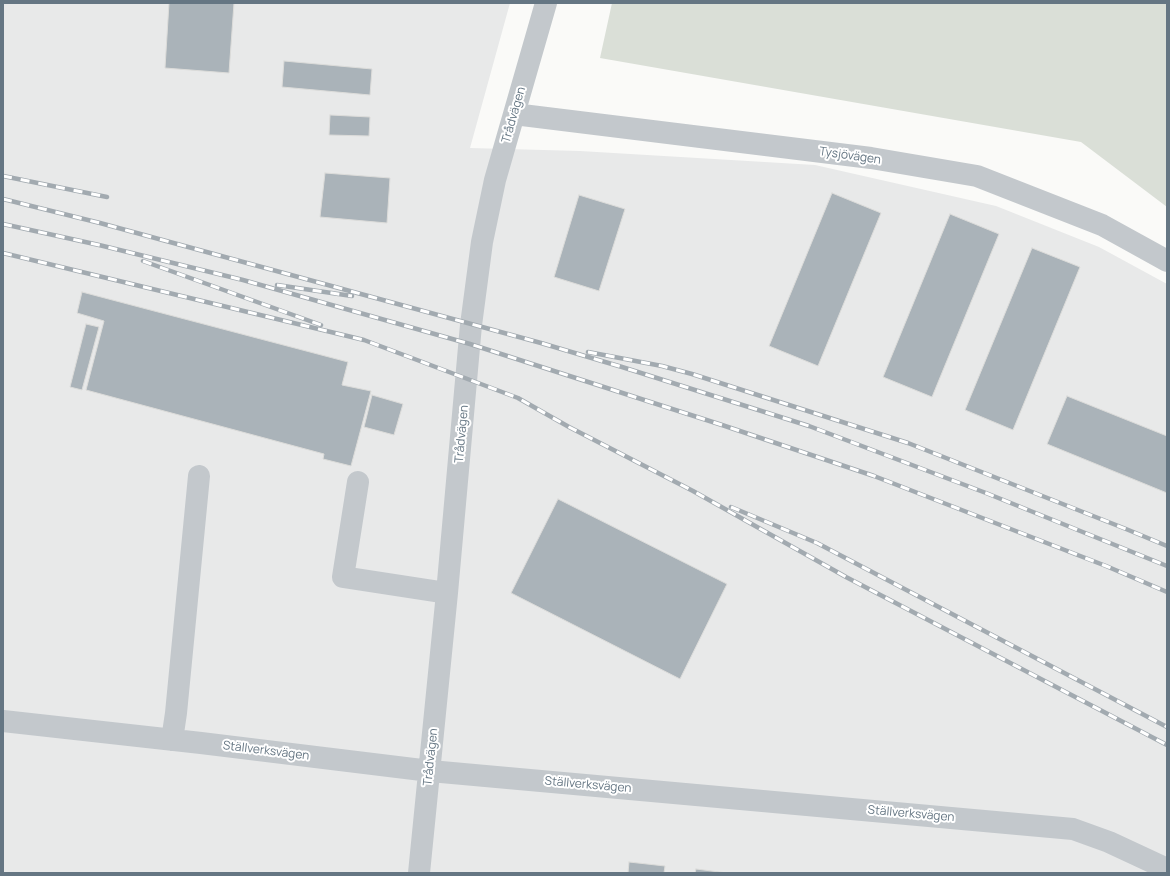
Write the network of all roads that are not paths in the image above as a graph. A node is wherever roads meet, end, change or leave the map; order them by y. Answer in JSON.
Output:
{"nodes":[{"id":1,"x":546,"y":3,"type":"edge"},
{"id":2,"x":514,"y":114,"type":"junction"},
{"id":3,"x":1167,"y":261,"type":"edge"},
{"id":4,"x":199,"y":476,"type":"dead end"},
{"id":5,"x":358,"y":482,"type":"dead end"},
{"id":6,"x":447,"y":593,"type":"junction"},
{"id":7,"x":3,"y":721,"type":"edge"},
{"id":8,"x":172,"y":740,"type":"junction"},
{"id":9,"x":430,"y":771,"type":"junction"},
{"id":10,"x":1167,"y":869,"type":"edge"},
{"id":11,"x":419,"y":873,"type":"edge"}],
"edges":[{"from":1,"to":2,"type":"street","name":"Trådvägen"},
{"from":2,"to":3,"type":"street","name":"Tysjövägen"},
{"from":2,"to":6,"type":"street","name":"Trådvägen"},
{"from":4,"to":8,"type":"street"},
{"from":5,"to":6,"type":"street"},
{"from":6,"to":9,"type":"street","name":"Trådvägen"},
{"from":7,"to":8,"type":"street","name":"Ställverksvägen"},
{"from":8,"to":9,"type":"street","name":"Ställverksvägen"},
{"from":9,"to":10,"type":"street","name":"Ställverksvägen"},
{"from":9,"to":11,"type":"street","name":"Trådvägen"}]}
